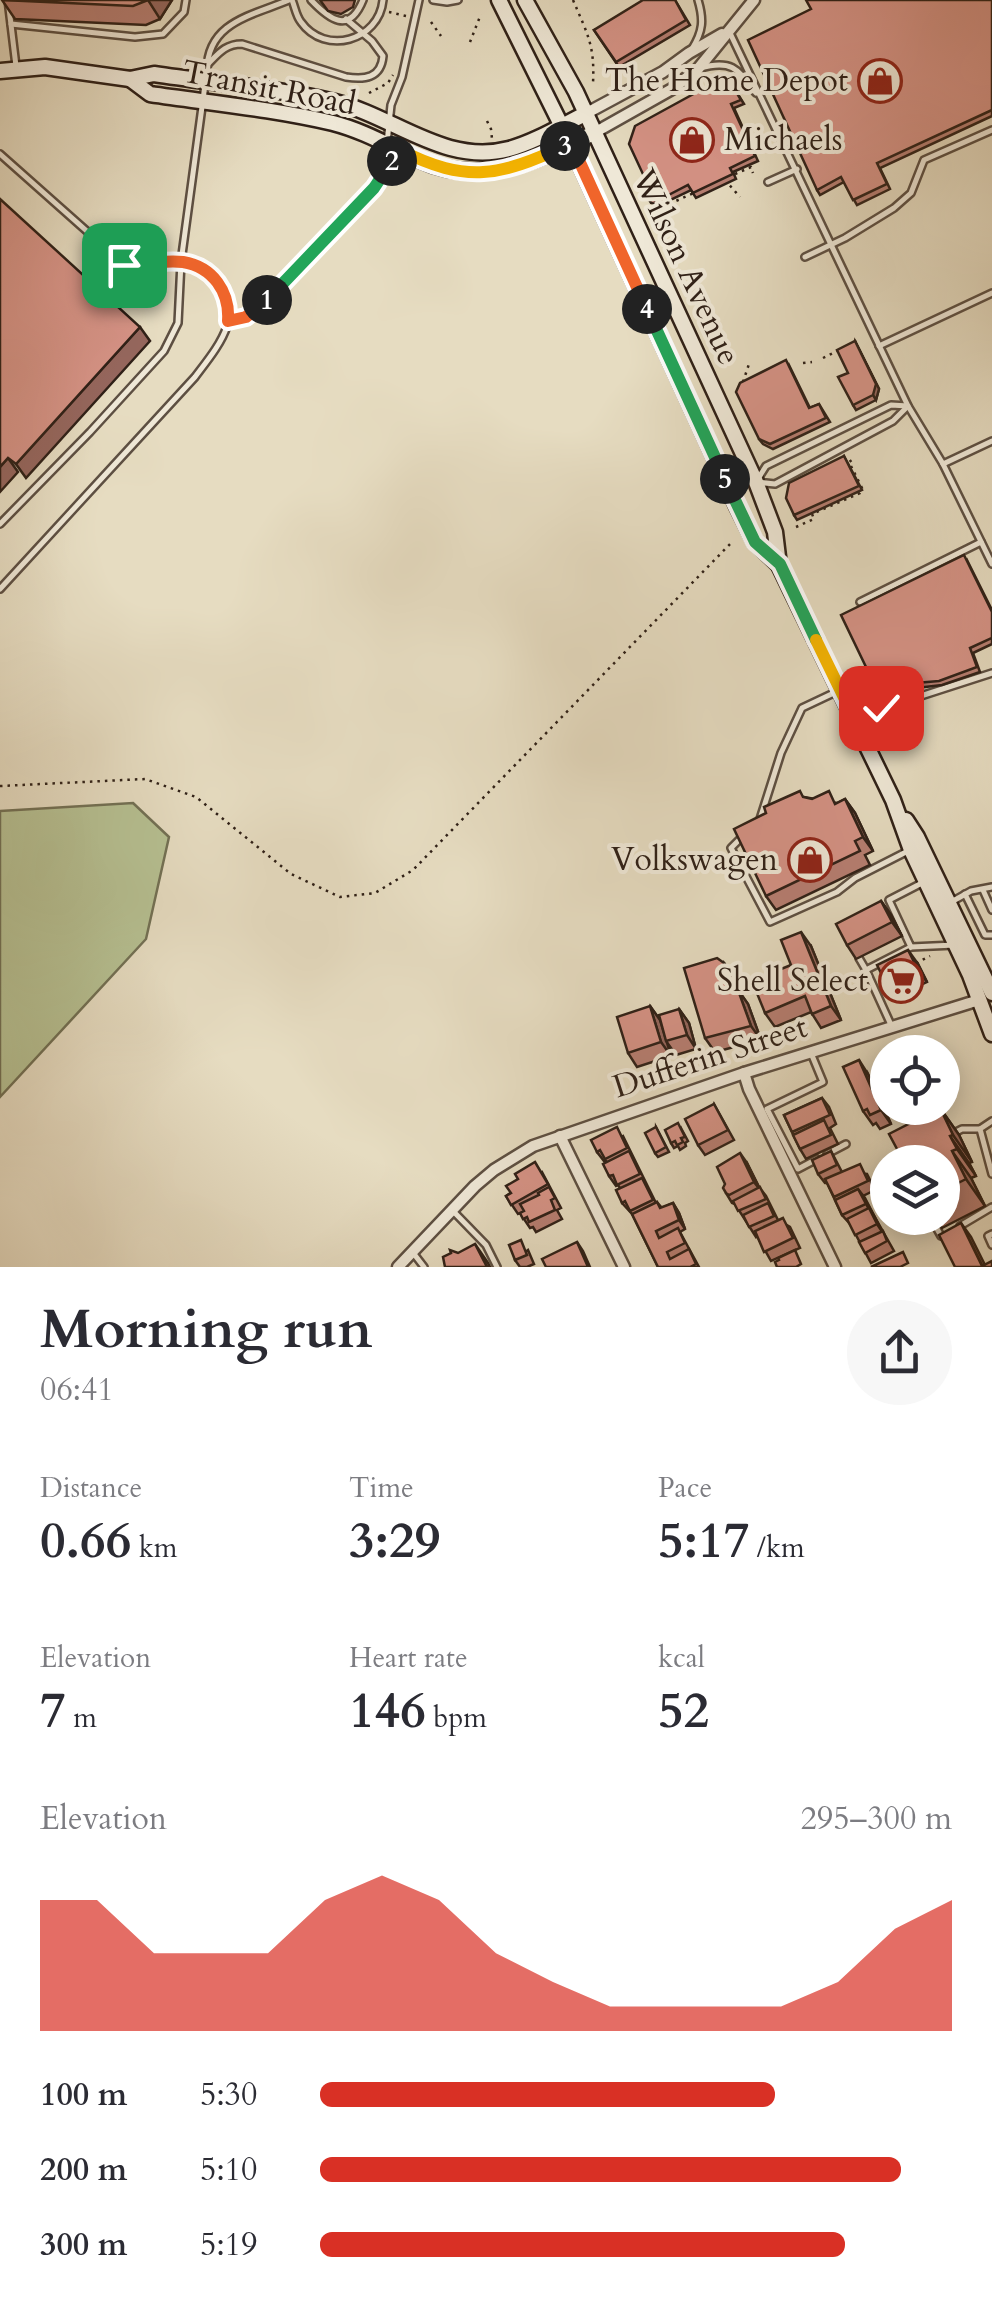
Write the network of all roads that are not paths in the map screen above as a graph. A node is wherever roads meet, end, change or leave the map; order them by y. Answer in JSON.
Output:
{"nodes":[{"id":1,"x":8,"y":0,"type":"edge"},
{"id":2,"x":186,"y":0,"type":"edge"},
{"id":3,"x":290,"y":0,"type":"edge"},
{"id":4,"x":312,"y":0,"type":"edge"},
{"id":5,"x":362,"y":0,"type":"edge"},
{"id":6,"x":383,"y":0,"type":"edge"},
{"id":7,"x":419,"y":0,"type":"edge"},
{"id":8,"x":433,"y":0,"type":"edge"},
{"id":9,"x":458,"y":0,"type":"edge"},
{"id":10,"x":499,"y":0,"type":"edge"},
{"id":11,"x":525,"y":0,"type":"edge"},
{"id":12,"x":698,"y":0,"type":"edge"},
{"id":13,"x":754,"y":0,"type":"edge"},
{"id":14,"x":346,"y":19,"type":"junction"},
{"id":15,"x":12,"y":24,"type":"junction"},
{"id":16,"x":728,"y":30,"type":"junction"},
{"id":17,"x":364,"y":35,"type":"junction"},
{"id":18,"x":689,"y":53,"type":"junction"},
{"id":19,"x":208,"y":64,"type":"junction"},
{"id":20,"x":16,"y":69,"type":"junction"},
{"id":21,"x":698,"y":69,"type":"junction"},
{"id":22,"x":0,"y":71,"type":"edge"},
{"id":23,"x":130,"y":79,"type":"junction"},
{"id":24,"x":205,"y":82,"type":"junction"},
{"id":25,"x":202,"y":102,"type":"junction"},
{"id":26,"x":763,"y":103,"type":"junction"},
{"id":27,"x":585,"y":114,"type":"junction"},
{"id":28,"x":390,"y":122,"type":"junction"},
{"id":29,"x":560,"y":126,"type":"junction"},
{"id":30,"x":992,"y":130,"type":"edge"},
{"id":31,"x":594,"y":133,"type":"junction"},
{"id":32,"x":570,"y":144,"type":"junction"},
{"id":33,"x":394,"y":147,"type":"junction"},
{"id":34,"x":0,"y":154,"type":"edge"},
{"id":35,"x":796,"y":169,"type":"junction"},
{"id":36,"x":768,"y":182,"type":"dead end"},
{"id":37,"x":831,"y":245,"type":"junction"},
{"id":38,"x":805,"y":257,"type":"dead end"},
{"id":39,"x":181,"y":262,"type":"junction"},
{"id":40,"x":992,"y":294,"type":"edge"},
{"id":41,"x":228,"y":321,"type":"junction"},
{"id":42,"x":879,"y":346,"type":"junction"},
{"id":43,"x":908,"y":406,"type":"junction"},
{"id":44,"x":992,"y":441,"type":"edge"},
{"id":45,"x":943,"y":464,"type":"junction"},
{"id":46,"x":756,"y":482,"type":"junction"},
{"id":47,"x":732,"y":494,"type":"junction"},
{"id":48,"x":0,"y":524,"type":"edge"},
{"id":49,"x":982,"y":542,"type":"junction"},
{"id":50,"x":780,"y":564,"type":"junction"},
{"id":51,"x":992,"y":564,"type":"edge"},
{"id":52,"x":0,"y":589,"type":"edge"},
{"id":53,"x":860,"y":602,"type":"edge"},
{"id":54,"x":992,"y":672,"type":"edge"},
{"id":55,"x":840,"y":690,"type":"junction"},
{"id":56,"x":852,"y":714,"type":"junction"},
{"id":57,"x":893,"y":800,"type":"junction"},
{"id":58,"x":911,"y":850,"type":"junction"},
{"id":59,"x":925,"y":882,"type":"junction"},
{"id":60,"x":992,"y":888,"type":"edge"},
{"id":61,"x":982,"y":889,"type":"junction"},
{"id":62,"x":964,"y":894,"type":"junction"},
{"id":63,"x":949,"y":904,"type":"junction"},
{"id":64,"x":992,"y":910,"type":"edge"},
{"id":65,"x":992,"y":936,"type":"edge"},
{"id":66,"x":888,"y":943,"type":"dead end"},
{"id":67,"x":955,"y":945,"type":"junction"},
{"id":68,"x":911,"y":948,"type":"junction"},
{"id":69,"x":872,"y":952,"type":"dead end"},
{"id":70,"x":894,"y":956,"type":"junction"},
{"id":71,"x":860,"y":958,"type":"dead end"},
{"id":72,"x":877,"y":964,"type":"junction"},
{"id":73,"x":866,"y":970,"type":"junction"},
{"id":74,"x":988,"y":996,"type":"edge"},
{"id":75,"x":893,"y":1028,"type":"junction"},
{"id":76,"x":992,"y":1034,"type":"edge"},
{"id":77,"x":811,"y":1053,"type":"junction"},
{"id":78,"x":744,"y":1073,"type":"junction"},
{"id":79,"x":992,"y":1121,"type":"edge"},
{"id":80,"x":980,"y":1129,"type":"junction"},
{"id":81,"x":773,"y":1130,"type":"junction"},
{"id":82,"x":560,"y":1136,"type":"junction"},
{"id":83,"x":947,"y":1137,"type":"edge"},
{"id":84,"x":846,"y":1144,"type":"dead end"},
{"id":85,"x":794,"y":1172,"type":"junction"},
{"id":86,"x":992,"y":1174,"type":"edge"},
{"id":87,"x":992,"y":1207,"type":"edge"},
{"id":88,"x":452,"y":1209,"type":"junction"},
{"id":89,"x":960,"y":1226,"type":"edge"},
{"id":90,"x":992,"y":1234,"type":"edge"},
{"id":91,"x":992,"y":1245,"type":"edge"},
{"id":92,"x":412,"y":1252,"type":"junction"},
{"id":93,"x":398,"y":1267,"type":"edge"},
{"id":94,"x":424,"y":1267,"type":"edge"},
{"id":95,"x":497,"y":1267,"type":"edge"},
{"id":96,"x":624,"y":1267,"type":"edge"},
{"id":97,"x":835,"y":1267,"type":"edge"}],
"edges":[{"from":1,"to":15,"type":"lane"},
{"from":2,"to":15,"type":"lane"},
{"from":3,"to":17,"type":"lane"},
{"from":3,"to":19,"type":"lane"},
{"from":4,"to":14,"type":"lane"},
{"from":5,"to":14,"type":"lane"},
{"from":6,"to":17,"type":"lane"},
{"from":7,"to":28,"type":"lane"},
{"from":8,"to":9,"type":"lane"},
{"from":10,"to":29,"type":"main road","name":"Wilson Avenue"},
{"from":11,"to":27,"type":"main road","name":"Wilson Avenue"},
{"from":12,"to":18,"type":"lane"},
{"from":13,"to":16,"type":"street"},
{"from":14,"to":17,"type":"lane"},
{"from":15,"to":20,"type":"lane"},
{"from":16,"to":18,"type":"street"},
{"from":16,"to":21,"type":"street"},
{"from":16,"to":26,"type":"lane"},
{"from":17,"to":19,"type":"lane"},
{"from":18,"to":27,"type":"street"},
{"from":19,"to":24,"type":"lane"},
{"from":20,"to":22,"type":"main road","name":"Transit Road"},
{"from":20,"to":23,"type":"main road","name":"Transit Road"},
{"from":21,"to":26,"type":"lane"},
{"from":21,"to":31,"type":"street"},
{"from":23,"to":24,"type":"main road","name":"Transit Road"},
{"from":23,"to":25,"type":"main road","name":"Transit Road"},
{"from":24,"to":25,"type":"lane"},
{"from":24,"to":28,"type":"main road","name":"Transit Road"},
{"from":25,"to":33,"type":"main road","name":"Transit Road"},
{"from":25,"to":39,"type":"lane"},
{"from":26,"to":35,"type":"lane"},
{"from":27,"to":29,"type":"main road","name":"Transit Road"},
{"from":27,"to":31,"type":"main road","name":"Wilson Avenue"},
{"from":28,"to":29,"type":"main road","name":"Transit Road"},
{"from":28,"to":33,"type":"lane"},
{"from":29,"to":32,"type":"main road","name":"Wilson Avenue"},
{"from":30,"to":37,"type":"lane"},
{"from":31,"to":32,"type":"main road","name":"Transit Road"},
{"from":31,"to":46,"type":"main road","name":"Wilson Avenue"},
{"from":32,"to":33,"type":"main road","name":"Transit Road"},
{"from":32,"to":47,"type":"main road","name":"Wilson Avenue"},
{"from":33,"to":41,"type":"lane"},
{"from":34,"to":39,"type":"lane"},
{"from":35,"to":36,"type":"lane"},
{"from":35,"to":37,"type":"lane"},
{"from":37,"to":38,"type":"lane"},
{"from":37,"to":42,"type":"lane"},
{"from":39,"to":41,"type":"lane"},
{"from":39,"to":48,"type":"lane"},
{"from":40,"to":42,"type":"lane"},
{"from":41,"to":52,"type":"lane"},
{"from":42,"to":43,"type":"lane"},
{"from":43,"to":45,"type":"lane"},
{"from":43,"to":46,"type":"lane"},
{"from":43,"to":46,"type":"lane"},
{"from":44,"to":45,"type":"lane"},
{"from":45,"to":49,"type":"lane"},
{"from":46,"to":47,"type":"main road"},
{"from":46,"to":50,"type":"main road","name":"Wilson Avenue"},
{"from":47,"to":50,"type":"main road","name":"Wilson Avenue"},
{"from":49,"to":51,"type":"lane"},
{"from":49,"to":53,"type":"lane"},
{"from":50,"to":55,"type":"main road","name":"Wilson Avenue"},
{"from":54,"to":56,"type":"lane"},
{"from":55,"to":56,"type":"main road","name":"Wilson Avenue"},
{"from":55,"to":58,"type":"lane"},
{"from":56,"to":57,"type":"main road","name":"Wilson Avenue"},
{"from":57,"to":58,"type":"main road","name":"Wilson Avenue"},
{"from":57,"to":63,"type":"main road","name":"Wilson Avenue"},
{"from":58,"to":59,"type":"main road","name":"Wilson Avenue"},
{"from":59,"to":67,"type":"main road","name":"Wilson Avenue"},
{"from":59,"to":68,"type":"lane"},
{"from":60,"to":61,"type":"lane"},
{"from":61,"to":62,"type":"lane"},
{"from":61,"to":64,"type":"lane"},
{"from":62,"to":63,"type":"lane"},
{"from":62,"to":65,"type":"lane"},
{"from":63,"to":74,"type":"main road","name":"Wilson Avenue"},
{"from":66,"to":70,"type":"lane"},
{"from":67,"to":68,"type":"lane"},
{"from":67,"to":74,"type":"main road","name":"Wilson Avenue"},
{"from":68,"to":70,"type":"lane"},
{"from":69,"to":72,"type":"lane"},
{"from":70,"to":72,"type":"lane"},
{"from":71,"to":73,"type":"lane"},
{"from":72,"to":73,"type":"lane"},
{"from":73,"to":75,"type":"lane"},
{"from":74,"to":75,"type":"street","name":"Dufferin Street"},
{"from":74,"to":76,"type":"main road","name":"Wilson Avenue"},
{"from":75,"to":77,"type":"street","name":"Dufferin Street"},
{"from":77,"to":78,"type":"street","name":"Dufferin Street"},
{"from":77,"to":81,"type":"lane"},
{"from":78,"to":81,"type":"street"},
{"from":78,"to":82,"type":"street","name":"Dufferin Street"},
{"from":79,"to":80,"type":"lane"},
{"from":80,"to":83,"type":"lane"},
{"from":80,"to":86,"type":"lane"},
{"from":81,"to":85,"type":"street"},
{"from":82,"to":88,"type":"street","name":"Dufferin Street"},
{"from":82,"to":96,"type":"street"},
{"from":84,"to":85,"type":"lane"},
{"from":85,"to":97,"type":"street"},
{"from":87,"to":89,"type":"lane"},
{"from":88,"to":92,"type":"street","name":"Dufferin Street"},
{"from":88,"to":95,"type":"lane"},
{"from":90,"to":91,"type":"lane"},
{"from":92,"to":93,"type":"street","name":"Dufferin Street"},
{"from":92,"to":94,"type":"lane"}]}
